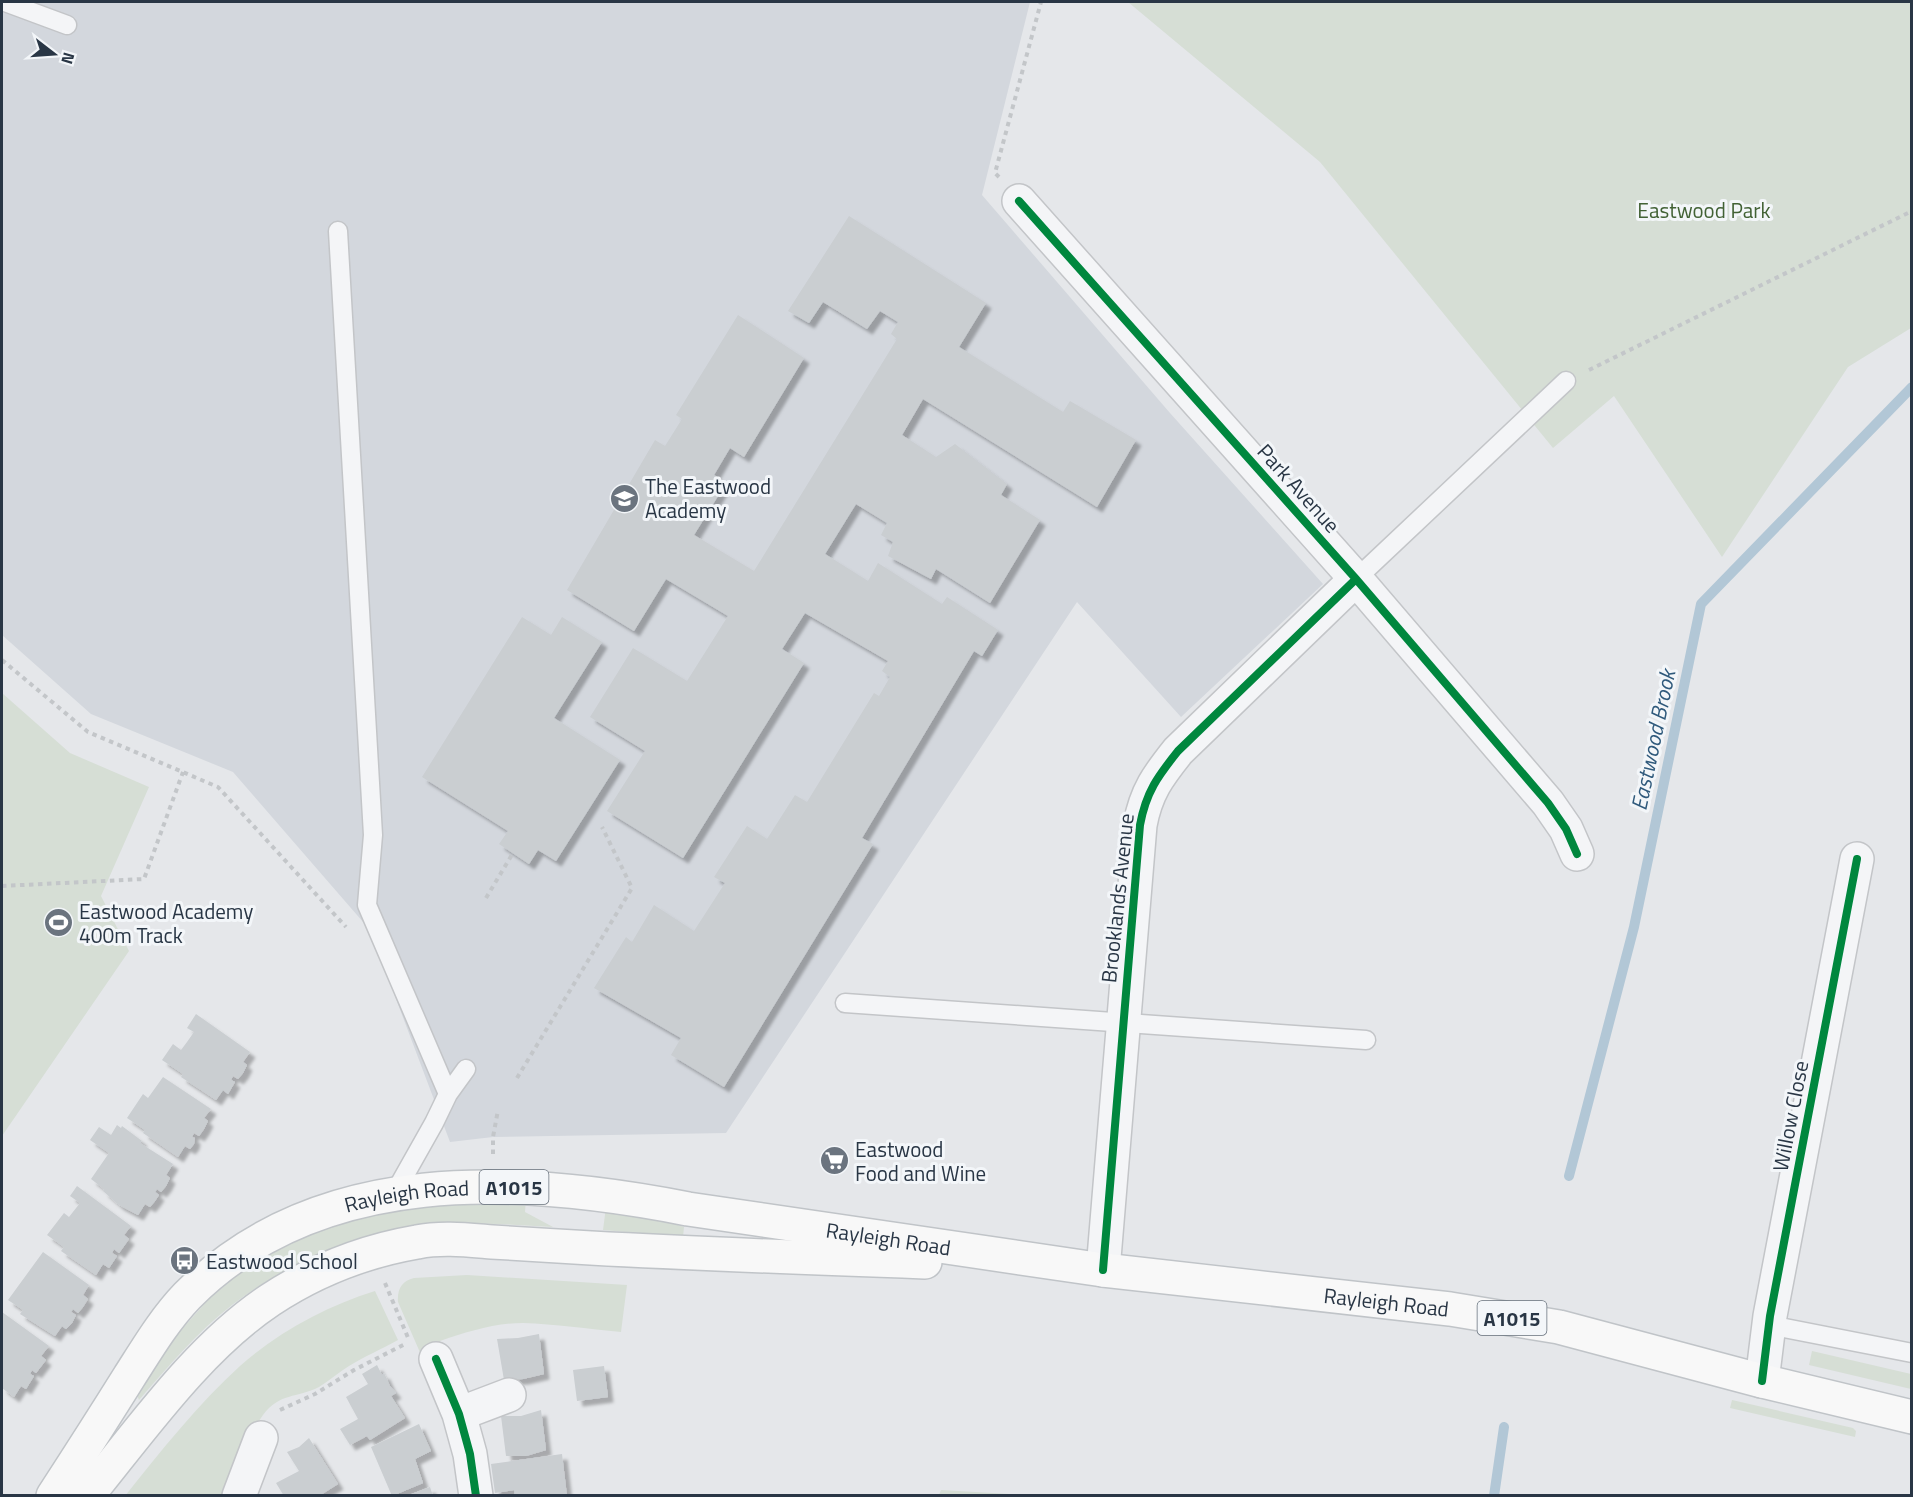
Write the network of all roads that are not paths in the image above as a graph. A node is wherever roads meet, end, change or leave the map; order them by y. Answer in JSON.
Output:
{"nodes":[{"id":1,"x":5,"y":2,"type":"edge"},
{"id":2,"x":67,"y":25,"type":"dead end"},
{"id":3,"x":1019,"y":201,"type":"road end"},
{"id":4,"x":338,"y":231,"type":"dead end"},
{"id":5,"x":1566,"y":381,"type":"road end"},
{"id":6,"x":1356,"y":579,"type":"junction"},
{"id":7,"x":1577,"y":854,"type":"dead end"},
{"id":8,"x":1857,"y":859,"type":"dead end"},
{"id":9,"x":845,"y":1003,"type":"dead end"},
{"id":10,"x":1123,"y":1023,"type":"junction"},
{"id":11,"x":1366,"y":1040,"type":"dead end"},
{"id":12,"x":466,"y":1069,"type":"dead end"},
{"id":13,"x":448,"y":1094,"type":"junction"},
{"id":14,"x":394,"y":1194,"type":"junction"},
{"id":15,"x":1103,"y":1270,"type":"junction"},
{"id":16,"x":1769,"y":1324,"type":"junction"},
{"id":17,"x":1911,"y":1353,"type":"edge"},
{"id":18,"x":436,"y":1359,"type":"dead end"},
{"id":19,"x":1762,"y":1381,"type":"junction"},
{"id":20,"x":509,"y":1395,"type":"dead end"},
{"id":21,"x":459,"y":1414,"type":"junction"},
{"id":22,"x":1911,"y":1417,"type":"edge"},
{"id":23,"x":261,"y":1438,"type":"road end"},
{"id":24,"x":53,"y":1496,"type":"edge"},
{"id":25,"x":87,"y":1496,"type":"edge"},
{"id":26,"x":239,"y":1496,"type":"edge"},
{"id":27,"x":476,"y":1496,"type":"edge"}],
"edges":[{"from":1,"to":2,"type":"lane"},
{"from":3,"to":6,"type":"street","name":"Park Avenue"},
{"from":4,"to":13,"type":"lane"},
{"from":5,"to":6,"type":"lane"},
{"from":6,"to":7,"type":"street","name":"Park Avenue"},
{"from":6,"to":10,"type":"street","name":"Brooklands Avenue"},
{"from":8,"to":16,"type":"street","name":"Willow Close"},
{"from":9,"to":10,"type":"lane"},
{"from":10,"to":11,"type":"lane"},
{"from":10,"to":15,"type":"street","name":"Brooklands Avenue"},
{"from":12,"to":13,"type":"lane"},
{"from":13,"to":14,"type":"lane"},
{"from":14,"to":15,"type":"main road","name":"Rayleigh Road","number":"A1015"},
{"from":14,"to":24,"type":"main road","name":"Rayleigh Road","number":"A1015"},
{"from":15,"to":19,"type":"main road","name":"Rayleigh Road","number":"A1015"},
{"from":15,"to":25,"type":"main road","name":"Rayleigh Road","number":"A1015"},
{"from":16,"to":17,"type":"lane"},
{"from":16,"to":19,"type":"street","name":"Willow Close"},
{"from":18,"to":21,"type":"street"},
{"from":19,"to":22,"type":"main road","name":"Rayleigh Road","number":"A1015"},
{"from":20,"to":21,"type":"street"},
{"from":21,"to":27,"type":"street"},
{"from":23,"to":26,"type":"street"}]}
